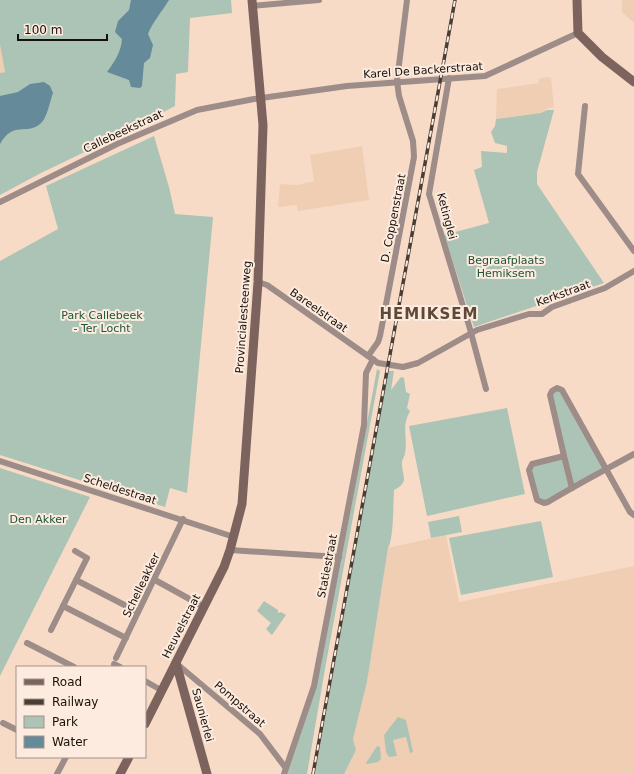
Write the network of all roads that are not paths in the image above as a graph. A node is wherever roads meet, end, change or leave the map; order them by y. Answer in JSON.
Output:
{"nodes":[{"id":1,"x":319,"y":0,"type":"edge"},
{"id":2,"x":407,"y":0,"type":"edge"},
{"id":3,"x":577,"y":0,"type":"edge"},
{"id":4,"x":252,"y":3,"type":"edge"},
{"id":5,"x":578,"y":33,"type":"junction"},
{"id":6,"x":449,"y":78,"type":"junction"},
{"id":7,"x":397,"y":82,"type":"junction"},
{"id":8,"x":634,"y":82,"type":"edge"},
{"id":9,"x":261,"y":98,"type":"junction"},
{"id":10,"x":585,"y":106,"type":"dead end"},
{"id":11,"x":0,"y":202,"type":"edge"},
{"id":12,"x":634,"y":251,"type":"edge"},
{"id":13,"x":632,"y":272,"type":"edge"},
{"id":14,"x":634,"y":278,"type":"edge"},
{"id":15,"x":258,"y":282,"type":"junction"},
{"id":16,"x":471,"y":333,"type":"junction"},
{"id":17,"x":370,"y":358,"type":"junction"},
{"id":18,"x":486,"y":389,"type":"dead end"},
{"id":19,"x":634,"y":454,"type":"edge"},
{"id":20,"x":564,"y":456,"type":"junction"},
{"id":21,"x":0,"y":461,"type":"edge"},
{"id":22,"x":606,"y":469,"type":"junction"},
{"id":23,"x":572,"y":488,"type":"junction"},
{"id":24,"x":634,"y":514,"type":"edge"},
{"id":25,"x":183,"y":519,"type":"junction"},
{"id":26,"x":234,"y":537,"type":"junction"},
{"id":27,"x":230,"y":550,"type":"junction"},
{"id":28,"x":75,"y":551,"type":"dead end"},
{"id":29,"x":339,"y":558,"type":"junction"},
{"id":30,"x":76,"y":580,"type":"junction"},
{"id":31,"x":155,"y":580,"type":"junction"},
{"id":32,"x":63,"y":606,"type":"junction"},
{"id":33,"x":204,"y":607,"type":"junction"},
{"id":34,"x":138,"y":612,"type":"junction"},
{"id":35,"x":51,"y":630,"type":"dead end"},
{"id":36,"x":126,"y":638,"type":"junction"},
{"id":37,"x":27,"y":643,"type":"dead end"},
{"id":38,"x":176,"y":662,"type":"junction"},
{"id":39,"x":115,"y":663,"type":"edge"},
{"id":40,"x":72,"y":666,"type":"edge"},
{"id":41,"x":146,"y":682,"type":"edge"},
{"id":42,"x":162,"y":690,"type":"junction"},
{"id":43,"x":146,"y":722,"type":"edge"},
{"id":44,"x":3,"y":723,"type":"dead end"},
{"id":45,"x":16,"y":730,"type":"edge"},
{"id":46,"x":65,"y":758,"type":"edge"},
{"id":47,"x":128,"y":758,"type":"edge"},
{"id":48,"x":284,"y":771,"type":"edge"},
{"id":49,"x":57,"y":774,"type":"edge"},
{"id":50,"x":120,"y":774,"type":"edge"},
{"id":51,"x":206,"y":774,"type":"edge"}],
"edges":[{"from":1,"to":4,"type":"street"},
{"from":2,"to":7,"type":"street","name":"D. Coppenstraat"},
{"from":3,"to":5,"type":"main road"},
{"from":4,"to":9,"type":"main road","name":"Provincialesteenweg"},
{"from":5,"to":6,"type":"street","name":"Karel De Backerstraat"},
{"from":5,"to":8,"type":"main road"},
{"from":6,"to":7,"type":"street","name":"Karel De Backerstraat"},
{"from":6,"to":16,"type":"street","name":"Ketinglei"},
{"from":7,"to":9,"type":"street","name":"Karel De Backerstraat"},
{"from":7,"to":17,"type":"street","name":"D. Coppenstraat"},
{"from":9,"to":11,"type":"street","name":"Callebeekstraat"},
{"from":9,"to":15,"type":"main road","name":"Provincialesteenweg"},
{"from":10,"to":12,"type":"street"},
{"from":13,"to":14,"type":"street"},
{"from":13,"to":16,"type":"street","name":"Kerkstraat"},
{"from":15,"to":17,"type":"street","name":"Bareelstraat"},
{"from":15,"to":26,"type":"main road","name":"Provincialesteenweg"},
{"from":16,"to":17,"type":"street","name":"Kerkstraat"},
{"from":16,"to":18,"type":"street","name":"Ketinglei"},
{"from":17,"to":29,"type":"street","name":"Statiestraat"},
{"from":19,"to":22,"type":"street"},
{"from":20,"to":22,"type":"street"},
{"from":20,"to":23,"type":"street"},
{"from":20,"to":23,"type":"street"},
{"from":21,"to":25,"type":"street","name":"Scheldestraat"},
{"from":22,"to":23,"type":"street"},
{"from":22,"to":24,"type":"street"},
{"from":25,"to":26,"type":"street","name":"Scheldestraat"},
{"from":25,"to":31,"type":"street","name":"Schelleakker"},
{"from":26,"to":27,"type":"main road","name":"Heuvelstraat"},
{"from":27,"to":29,"type":"street"},
{"from":27,"to":33,"type":"main road","name":"Heuvelstraat"},
{"from":28,"to":30,"type":"street"},
{"from":29,"to":48,"type":"street","name":"Statiestraat"},
{"from":30,"to":32,"type":"street"},
{"from":30,"to":34,"type":"street"},
{"from":31,"to":33,"type":"street"},
{"from":31,"to":34,"type":"street","name":"Schelleakker"},
{"from":32,"to":35,"type":"street"},
{"from":32,"to":36,"type":"street"},
{"from":33,"to":38,"type":"main road","name":"Heuvelstraat"},
{"from":34,"to":36,"type":"street","name":"Schelleakker"},
{"from":36,"to":39,"type":"street","name":"Schelleakker"},
{"from":37,"to":40,"type":"street"},
{"from":38,"to":42,"type":"main road","name":"Heuvelstraat"},
{"from":38,"to":48,"type":"street","name":"Pompstraat"},
{"from":38,"to":51,"type":"main road","name":"Saunierlei"},
{"from":41,"to":42,"type":"street"},
{"from":42,"to":43,"type":"main road","name":"Heuvelstraat"},
{"from":44,"to":45,"type":"street"},
{"from":46,"to":49,"type":"street"},
{"from":47,"to":50,"type":"main road"}]}
